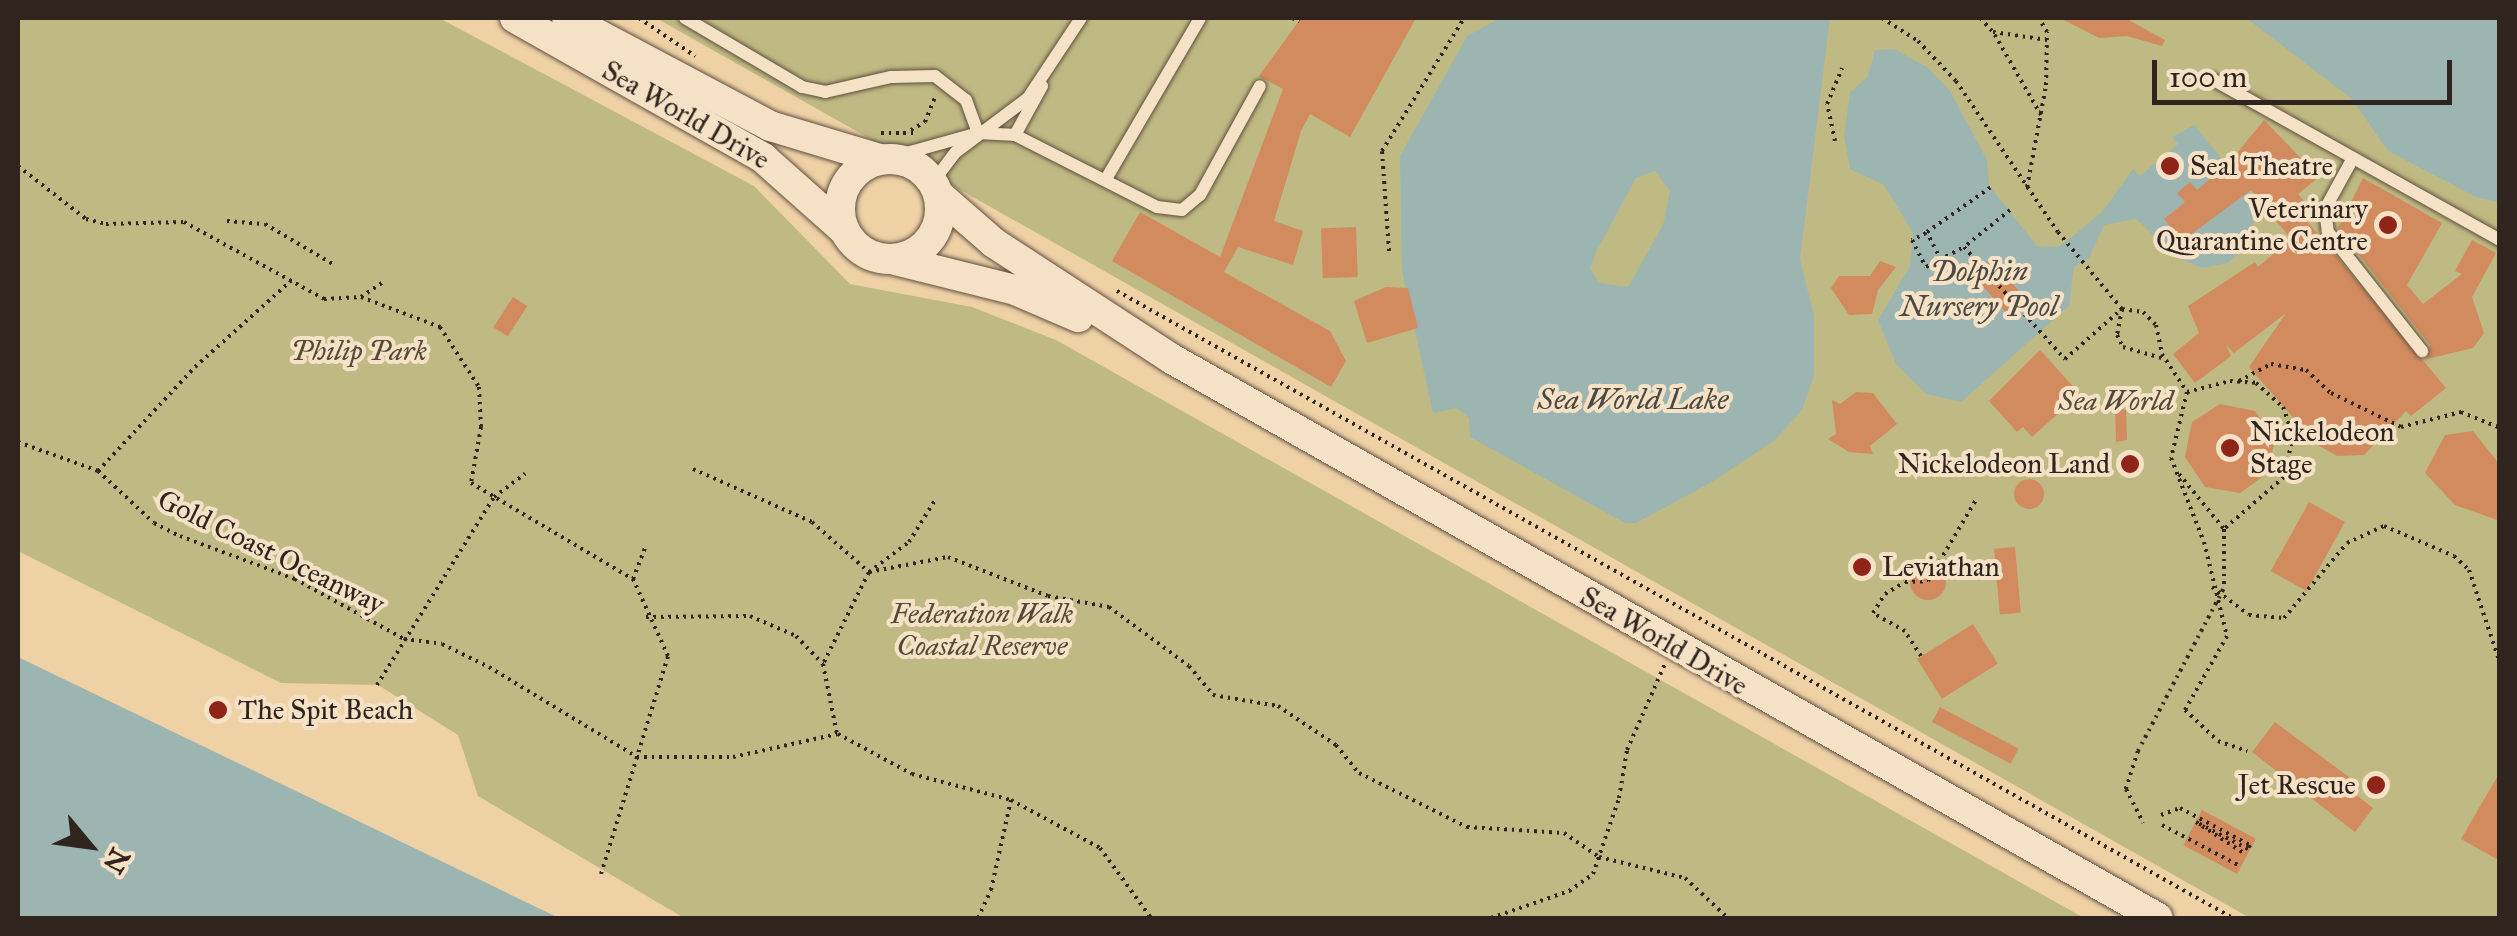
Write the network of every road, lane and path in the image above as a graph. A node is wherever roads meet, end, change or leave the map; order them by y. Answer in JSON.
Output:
{"nodes":[{"id":1,"x":515,"y":18,"type":"edge"},
{"id":2,"x":567,"y":18,"type":"edge"},
{"id":3,"x":639,"y":18,"type":"edge"},
{"id":4,"x":685,"y":18,"type":"edge"},
{"id":5,"x":1081,"y":18,"type":"edge"},
{"id":6,"x":1200,"y":18,"type":"edge"},
{"id":7,"x":1292,"y":18,"type":"edge"},
{"id":8,"x":1464,"y":18,"type":"edge"},
{"id":9,"x":1882,"y":18,"type":"edge"},
{"id":10,"x":1980,"y":18,"type":"edge"},
{"id":11,"x":2039,"y":18,"type":"edge"},
{"id":12,"x":1298,"y":22,"type":"dead end"},
{"id":13,"x":1993,"y":32,"type":"junction"},
{"id":14,"x":2047,"y":40,"type":"junction"},
{"id":15,"x":710,"y":67,"type":"dead end"},
{"id":16,"x":1842,"y":68,"type":"dead end"},
{"id":17,"x":1046,"y":75,"type":"junction"},
{"id":18,"x":2212,"y":78,"type":"dead end"},
{"id":19,"x":1260,"y":86,"type":"dead end"},
{"id":20,"x":935,"y":97,"type":"dead end"},
{"id":21,"x":2042,"y":117,"type":"junction"},
{"id":22,"x":911,"y":130,"type":"junction"},
{"id":23,"x":978,"y":132,"type":"junction"},
{"id":24,"x":1016,"y":135,"type":"junction"},
{"id":25,"x":1836,"y":141,"type":"dead end"},
{"id":26,"x":926,"y":144,"type":"junction"},
{"id":27,"x":877,"y":151,"type":"junction"},
{"id":28,"x":2353,"y":158,"type":"junction"},
{"id":29,"x":18,"y":166,"type":"edge"},
{"id":30,"x":1106,"y":179,"type":"junction"},
{"id":31,"x":2027,"y":187,"type":"junction"},
{"id":32,"x":1991,"y":188,"type":"dead end"},
{"id":33,"x":936,"y":189,"type":"junction"},
{"id":34,"x":2010,"y":210,"type":"dead end"},
{"id":35,"x":227,"y":220,"type":"dead end"},
{"id":36,"x":844,"y":230,"type":"junction"},
{"id":37,"x":1928,"y":232,"type":"junction"},
{"id":38,"x":2500,"y":240,"type":"edge"},
{"id":39,"x":1964,"y":247,"type":"junction"},
{"id":40,"x":1389,"y":250,"type":"dead end"},
{"id":41,"x":895,"y":260,"type":"junction"},
{"id":42,"x":1941,"y":260,"type":"junction"},
{"id":43,"x":336,"y":266,"type":"dead end"},
{"id":44,"x":290,"y":281,"type":"junction"},
{"id":45,"x":383,"y":282,"type":"dead end"},
{"id":46,"x":1100,"y":282,"type":"dead end"},
{"id":47,"x":362,"y":297,"type":"junction"},
{"id":48,"x":2122,"y":309,"type":"junction"},
{"id":49,"x":2422,"y":350,"type":"dead end"},
{"id":50,"x":1172,"y":359,"type":"junction"},
{"id":51,"x":2167,"y":361,"type":"junction"},
{"id":52,"x":2239,"y":381,"type":"junction"},
{"id":53,"x":2187,"y":392,"type":"junction"},
{"id":54,"x":2500,"y":428,"type":"edge"},
{"id":55,"x":18,"y":442,"type":"edge"},
{"id":56,"x":692,"y":468,"type":"dead end"},
{"id":57,"x":2176,"y":470,"type":"junction"},
{"id":58,"x":98,"y":471,"type":"junction"},
{"id":59,"x":525,"y":474,"type":"dead end"},
{"id":60,"x":494,"y":497,"type":"junction"},
{"id":61,"x":1976,"y":498,"type":"dead end"},
{"id":62,"x":935,"y":500,"type":"dead end"},
{"id":63,"x":2224,"y":528,"type":"junction"},
{"id":64,"x":645,"y":548,"type":"dead end"},
{"id":65,"x":870,"y":572,"type":"junction"},
{"id":66,"x":633,"y":579,"type":"junction"},
{"id":67,"x":2212,"y":588,"type":"junction"},
{"id":68,"x":646,"y":616,"type":"junction"},
{"id":69,"x":404,"y":639,"type":"junction"},
{"id":70,"x":1673,"y":646,"type":"junction"},
{"id":71,"x":1921,"y":656,"type":"dead end"},
{"id":72,"x":2500,"y":663,"type":"edge"},
{"id":73,"x":822,"y":664,"type":"junction"},
{"id":74,"x":378,"y":685,"type":"dead end"},
{"id":75,"x":838,"y":734,"type":"junction"},
{"id":76,"x":2247,"y":751,"type":"dead end"},
{"id":77,"x":637,"y":757,"type":"junction"},
{"id":78,"x":1011,"y":800,"type":"junction"},
{"id":79,"x":2161,"y":816,"type":"dead end"},
{"id":80,"x":2143,"y":823,"type":"dead end"},
{"id":81,"x":2162,"y":825,"type":"dead end"},
{"id":82,"x":2245,"y":854,"type":"dead end"},
{"id":83,"x":1599,"y":857,"type":"junction"},
{"id":84,"x":2240,"y":866,"type":"dead end"},
{"id":85,"x":601,"y":874,"type":"dead end"},
{"id":86,"x":978,"y":918,"type":"edge"},
{"id":87,"x":1150,"y":918,"type":"edge"},
{"id":88,"x":1491,"y":918,"type":"edge"},
{"id":89,"x":1728,"y":918,"type":"edge"},
{"id":90,"x":2158,"y":918,"type":"edge"},
{"id":91,"x":2233,"y":918,"type":"edge"}],
"edges":[{"from":1,"to":36,"type":"street","name":"Sea World Drive"},
{"from":2,"to":27,"type":"street","name":"Sea World Drive"},
{"from":3,"to":15,"type":"path"},
{"from":4,"to":23,"type":"lane"},
{"from":5,"to":17,"type":"lane"},
{"from":6,"to":30,"type":"lane"},
{"from":7,"to":12,"type":"path"},
{"from":8,"to":40,"type":"path"},
{"from":9,"to":31,"type":"path"},
{"from":10,"to":13,"type":"path"},
{"from":11,"to":14,"type":"path"},
{"from":13,"to":14,"type":"path"},
{"from":13,"to":21,"type":"path"},
{"from":14,"to":21,"type":"path"},
{"from":16,"to":25,"type":"path"},
{"from":17,"to":23,"type":"lane"},
{"from":17,"to":24,"type":"lane"},
{"from":18,"to":28,"type":"lane"},
{"from":19,"to":30,"type":"lane"},
{"from":20,"to":22,"type":"path"},
{"from":21,"to":31,"type":"path"},
{"from":22,"to":26,"type":"path"},
{"from":22,"to":27,"type":"path"},
{"from":23,"to":24,"type":"lane"},
{"from":23,"to":26,"type":"lane"},
{"from":23,"to":33,"type":"lane"},
{"from":24,"to":30,"type":"lane"},
{"from":26,"to":27,"type":"lane"},
{"from":27,"to":33,"type":"street"},
{"from":27,"to":36,"type":"street"},
{"from":28,"to":38,"type":"lane"},
{"from":28,"to":49,"type":"lane"},
{"from":29,"to":44,"type":"path"},
{"from":31,"to":48,"type":"path"},
{"from":32,"to":37,"type":"path"},
{"from":33,"to":41,"type":"street"},
{"from":33,"to":50,"type":"street","name":"Sea World Drive"},
{"from":34,"to":39,"type":"path"},
{"from":35,"to":43,"type":"path"},
{"from":36,"to":41,"type":"street"},
{"from":37,"to":42,"type":"path"},
{"from":37,"to":42,"type":"path"},
{"from":39,"to":42,"type":"path"},
{"from":39,"to":48,"type":"path"},
{"from":41,"to":50,"type":"street","name":"Sea World Drive"},
{"from":44,"to":47,"type":"path"},
{"from":44,"to":58,"type":"path"},
{"from":45,"to":47,"type":"path"},
{"from":46,"to":91,"type":"path"},
{"from":47,"to":60,"type":"path"},
{"from":48,"to":51,"type":"path"},
{"from":48,"to":51,"type":"path"},
{"from":50,"to":70,"type":"street","name":"Sea World Drive"},
{"from":51,"to":53,"type":"path"},
{"from":52,"to":53,"type":"path"},
{"from":52,"to":54,"type":"path"},
{"from":52,"to":63,"type":"path"},
{"from":53,"to":57,"type":"path"},
{"from":55,"to":58,"type":"path","name":"Gold Coast Oceanway"},
{"from":56,"to":65,"type":"path"},
{"from":57,"to":63,"type":"path"},
{"from":57,"to":67,"type":"path"},
{"from":58,"to":69,"type":"path","name":"Gold Coast Oceanway"},
{"from":59,"to":60,"type":"path"},
{"from":60,"to":66,"type":"path"},
{"from":60,"to":69,"type":"path"},
{"from":61,"to":71,"type":"path"},
{"from":62,"to":65,"type":"path"},
{"from":63,"to":80,"type":"path","bridge":true},
{"from":64,"to":66,"type":"path"},
{"from":65,"to":73,"type":"path"},
{"from":65,"to":83,"type":"path"},
{"from":66,"to":68,"type":"path"},
{"from":67,"to":72,"type":"path"},
{"from":67,"to":76,"type":"path"},
{"from":68,"to":73,"type":"path"},
{"from":68,"to":77,"type":"path"},
{"from":69,"to":74,"type":"path"},
{"from":69,"to":77,"type":"path","name":"Gold Coast Oceanway"},
{"from":70,"to":83,"type":"path"},
{"from":70,"to":90,"type":"street","name":"Sea World Drive"},
{"from":73,"to":75,"type":"path"},
{"from":75,"to":77,"type":"path"},
{"from":75,"to":78,"type":"path"},
{"from":77,"to":85,"type":"path"},
{"from":78,"to":86,"type":"path"},
{"from":78,"to":87,"type":"path"},
{"from":79,"to":82,"type":"path"},
{"from":81,"to":84,"type":"path"},
{"from":83,"to":88,"type":"path"},
{"from":83,"to":89,"type":"path"}]}
